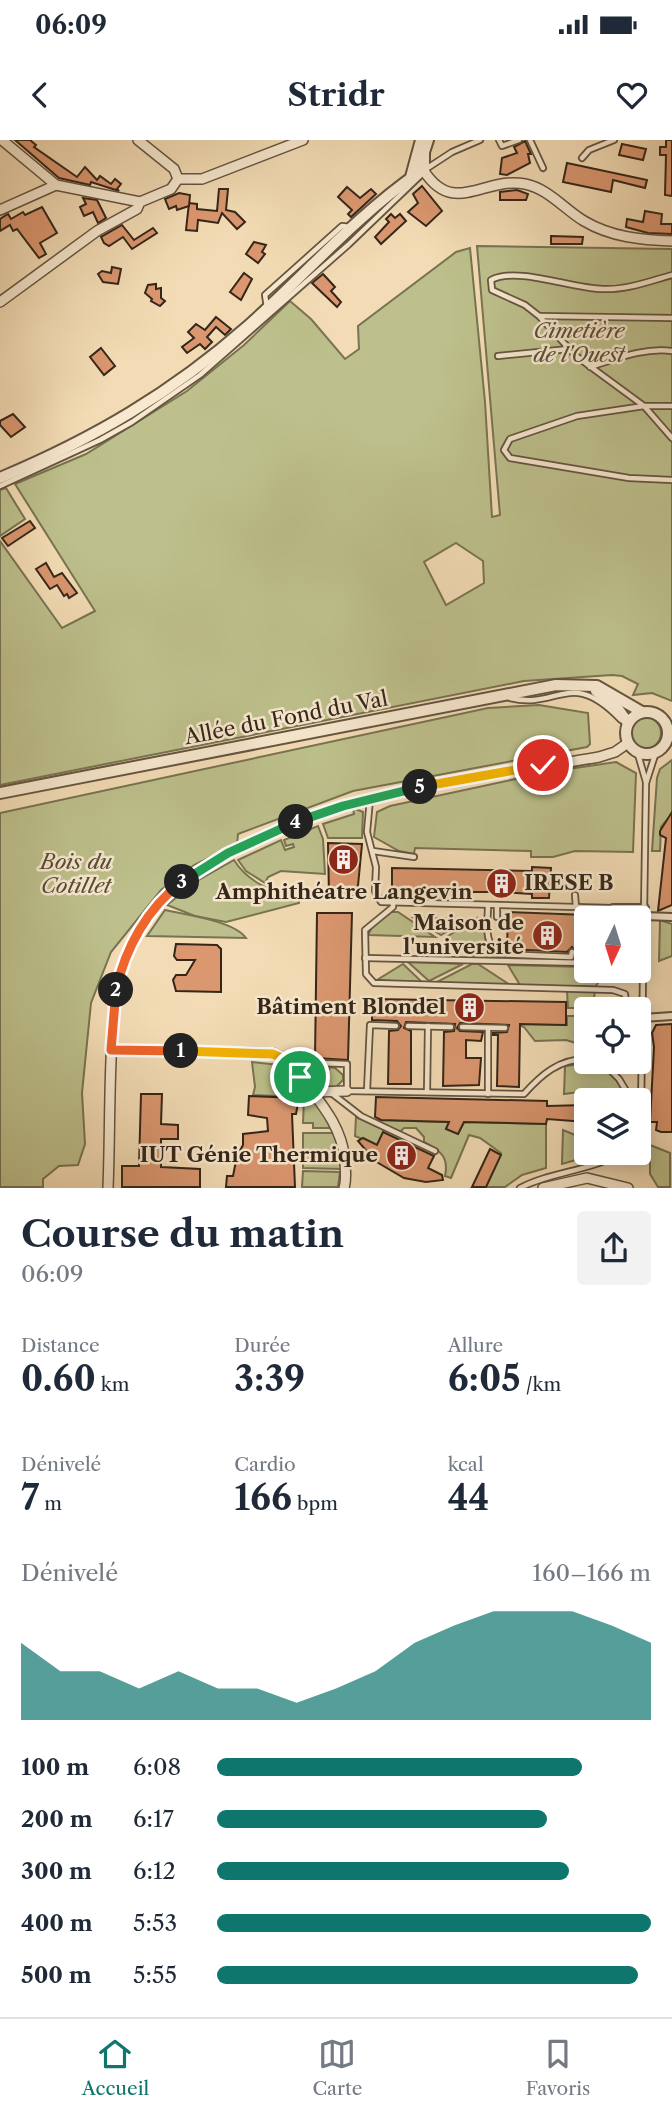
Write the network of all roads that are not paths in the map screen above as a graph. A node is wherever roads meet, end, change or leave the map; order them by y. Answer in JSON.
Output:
{"nodes":[{"id":1,"x":2,"y":140,"type":"edge"},
{"id":2,"x":138,"y":140,"type":"edge"},
{"id":3,"x":303,"y":140,"type":"edge"},
{"id":4,"x":421,"y":140,"type":"edge"},
{"id":5,"x":428,"y":140,"type":"edge"},
{"id":6,"x":481,"y":140,"type":"edge"},
{"id":7,"x":499,"y":140,"type":"edge"},
{"id":8,"x":519,"y":140,"type":"edge"},
{"id":9,"x":530,"y":140,"type":"edge"},
{"id":10,"x":614,"y":140,"type":"edge"},
{"id":11,"x":582,"y":158,"type":"dead end"},
{"id":12,"x":543,"y":168,"type":"dead end"},
{"id":13,"x":424,"y":171,"type":"junction"},
{"id":14,"x":411,"y":177,"type":"junction"},
{"id":15,"x":178,"y":179,"type":"junction"},
{"id":16,"x":56,"y":185,"type":"junction"},
{"id":17,"x":141,"y":202,"type":"junction"},
{"id":18,"x":0,"y":210,"type":"edge"},
{"id":19,"x":672,"y":241,"type":"edge"},
{"id":20,"x":672,"y":275,"type":"edge"},
{"id":21,"x":0,"y":302,"type":"edge"},
{"id":22,"x":539,"y":316,"type":"junction"},
{"id":23,"x":672,"y":318,"type":"edge"},
{"id":24,"x":570,"y":349,"type":"junction"},
{"id":25,"x":672,"y":351,"type":"edge"},
{"id":26,"x":498,"y":356,"type":"dead end"},
{"id":27,"x":589,"y":367,"type":"junction"},
{"id":28,"x":672,"y":405,"type":"edge"},
{"id":29,"x":644,"y":406,"type":"junction"},
{"id":30,"x":672,"y":438,"type":"edge"},
{"id":31,"x":0,"y":478,"type":"edge"},
{"id":32,"x":672,"y":480,"type":"edge"},
{"id":33,"x":0,"y":486,"type":"edge"},
{"id":34,"x":580,"y":684,"type":"junction"},
{"id":35,"x":503,"y":696,"type":"junction"},
{"id":36,"x":642,"y":712,"type":"junction"},
{"id":37,"x":627,"y":725,"type":"junction"},
{"id":38,"x":669,"y":742,"type":"edge"},
{"id":39,"x":628,"y":743,"type":"junction"},
{"id":40,"x":637,"y":751,"type":"junction"},
{"id":41,"x":656,"y":752,"type":"junction"},
{"id":42,"x":646,"y":783,"type":"junction"},
{"id":43,"x":0,"y":793,"type":"edge"},
{"id":44,"x":370,"y":799,"type":"junction"},
{"id":45,"x":372,"y":851,"type":"junction"},
{"id":46,"x":414,"y":857,"type":"dead end"},
{"id":47,"x":575,"y":895,"type":"dead end"},
{"id":48,"x":393,"y":903,"type":"junction"},
{"id":49,"x":488,"y":905,"type":"junction"},
{"id":50,"x":497,"y":906,"type":"junction"},
{"id":51,"x":576,"y":906,"type":"edge"},
{"id":52,"x":644,"y":906,"type":"edge"},
{"id":53,"x":574,"y":907,"type":"edge"},
{"id":54,"x":651,"y":913,"type":"edge"},
{"id":55,"x":672,"y":916,"type":"edge"},
{"id":56,"x":497,"y":917,"type":"dead end"},
{"id":57,"x":572,"y":952,"type":"dead end"},
{"id":58,"x":365,"y":958,"type":"junction"},
{"id":59,"x":574,"y":964,"type":"edge"},
{"id":60,"x":625,"y":997,"type":"edge"},
{"id":61,"x":672,"y":1016,"type":"edge"},
{"id":62,"x":651,"y":1017,"type":"edge"},
{"id":63,"x":396,"y":1026,"type":"dead end"},
{"id":64,"x":408,"y":1026,"type":"dead end"},
{"id":65,"x":428,"y":1026,"type":"junction"},
{"id":66,"x":451,"y":1027,"type":"dead end"},
{"id":67,"x":463,"y":1027,"type":"dead end"},
{"id":68,"x":488,"y":1028,"type":"junction"},
{"id":69,"x":505,"y":1028,"type":"dead end"},
{"id":70,"x":111,"y":1050,"type":"junction"},
{"id":71,"x":574,"y":1060,"type":"edge"},
{"id":72,"x":290,"y":1062,"type":"junction"},
{"id":73,"x":614,"y":1074,"type":"edge"},
{"id":74,"x":625,"y":1088,"type":"edge"},
{"id":75,"x":347,"y":1091,"type":"junction"},
{"id":76,"x":368,"y":1091,"type":"junction"},
{"id":77,"x":313,"y":1092,"type":"junction"},
{"id":78,"x":330,"y":1092,"type":"junction"},
{"id":79,"x":428,"y":1092,"type":"junction"},
{"id":80,"x":488,"y":1094,"type":"junction"},
{"id":81,"x":435,"y":1151,"type":"dead end"},
{"id":82,"x":594,"y":1165,"type":"edge"},
{"id":83,"x":108,"y":1188,"type":"edge"},
{"id":84,"x":344,"y":1188,"type":"edge"},
{"id":85,"x":520,"y":1188,"type":"edge"},
{"id":86,"x":543,"y":1188,"type":"edge"},
{"id":87,"x":628,"y":1188,"type":"edge"}],
"edges":[{"from":1,"to":16,"type":"street"},
{"from":2,"to":15,"type":"street"},
{"from":3,"to":15,"type":"street"},
{"from":4,"to":14,"type":"street"},
{"from":5,"to":13,"type":"street"},
{"from":6,"to":13,"type":"lane"},
{"from":7,"to":8,"type":"lane"},
{"from":9,"to":12,"type":"lane"},
{"from":10,"to":11,"type":"lane"},
{"from":13,"to":14,"type":"street"},
{"from":13,"to":19,"type":"street"},
{"from":13,"to":33,"type":"lane"},
{"from":14,"to":31,"type":"street"},
{"from":15,"to":17,"type":"street"},
{"from":16,"to":17,"type":"street"},
{"from":16,"to":18,"type":"street"},
{"from":17,"to":21,"type":"street"},
{"from":20,"to":22,"type":"lane"},
{"from":22,"to":23,"type":"lane"},
{"from":22,"to":24,"type":"lane"},
{"from":24,"to":26,"type":"lane"},
{"from":24,"to":27,"type":"lane"},
{"from":25,"to":27,"type":"lane"},
{"from":27,"to":29,"type":"lane"},
{"from":28,"to":29,"type":"lane"},
{"from":29,"to":30,"type":"lane"},
{"from":29,"to":32,"type":"lane"},
{"from":34,"to":35,"type":"street","name":"Allée du Fond du Val"},
{"from":34,"to":36,"type":"street","name":"Allée du Fond du Val"},
{"from":34,"to":37,"type":"street"},
{"from":35,"to":37,"type":"lane"},
{"from":35,"to":43,"type":"street","name":"Allée du Fond du Val"},
{"from":36,"to":37,"type":"street"},
{"from":36,"to":38,"type":"street"},
{"from":37,"to":39,"type":"street"},
{"from":38,"to":41,"type":"street"},
{"from":39,"to":40,"type":"street"},
{"from":39,"to":44,"type":"street"},
{"from":40,"to":41,"type":"street"},
{"from":40,"to":42,"type":"lane"},
{"from":41,"to":42,"type":"lane"},
{"from":42,"to":52,"type":"lane"},
{"from":44,"to":45,"type":"lane"},
{"from":44,"to":70,"type":"street"},
{"from":45,"to":46,"type":"lane"},
{"from":45,"to":48,"type":"lane"},
{"from":47,"to":51,"type":"lane"},
{"from":48,"to":49,"type":"lane"},
{"from":48,"to":58,"type":"lane"},
{"from":49,"to":50,"type":"lane"},
{"from":49,"to":57,"type":"lane"},
{"from":50,"to":53,"type":"lane"},
{"from":50,"to":56,"type":"lane"},
{"from":54,"to":55,"type":"street"},
{"from":58,"to":59,"type":"lane"},
{"from":58,"to":60,"type":"lane"},
{"from":61,"to":62,"type":"street"},
{"from":63,"to":76,"type":"lane"},
{"from":64,"to":65,"type":"lane"},
{"from":65,"to":66,"type":"lane"},
{"from":65,"to":79,"type":"lane"},
{"from":67,"to":68,"type":"lane"},
{"from":68,"to":69,"type":"lane"},
{"from":68,"to":80,"type":"lane"},
{"from":70,"to":72,"type":"street"},
{"from":70,"to":83,"type":"street"},
{"from":71,"to":80,"type":"lane"},
{"from":72,"to":75,"type":"lane"},
{"from":72,"to":77,"type":"street"},
{"from":73,"to":74,"type":"lane"},
{"from":75,"to":76,"type":"lane"},
{"from":75,"to":78,"type":"street"},
{"from":76,"to":79,"type":"lane"},
{"from":77,"to":78,"type":"street"},
{"from":77,"to":84,"type":"street"},
{"from":78,"to":81,"type":"lane"},
{"from":79,"to":80,"type":"lane"},
{"from":82,"to":85,"type":"lane"},
{"from":86,"to":87,"type":"street"}]}
